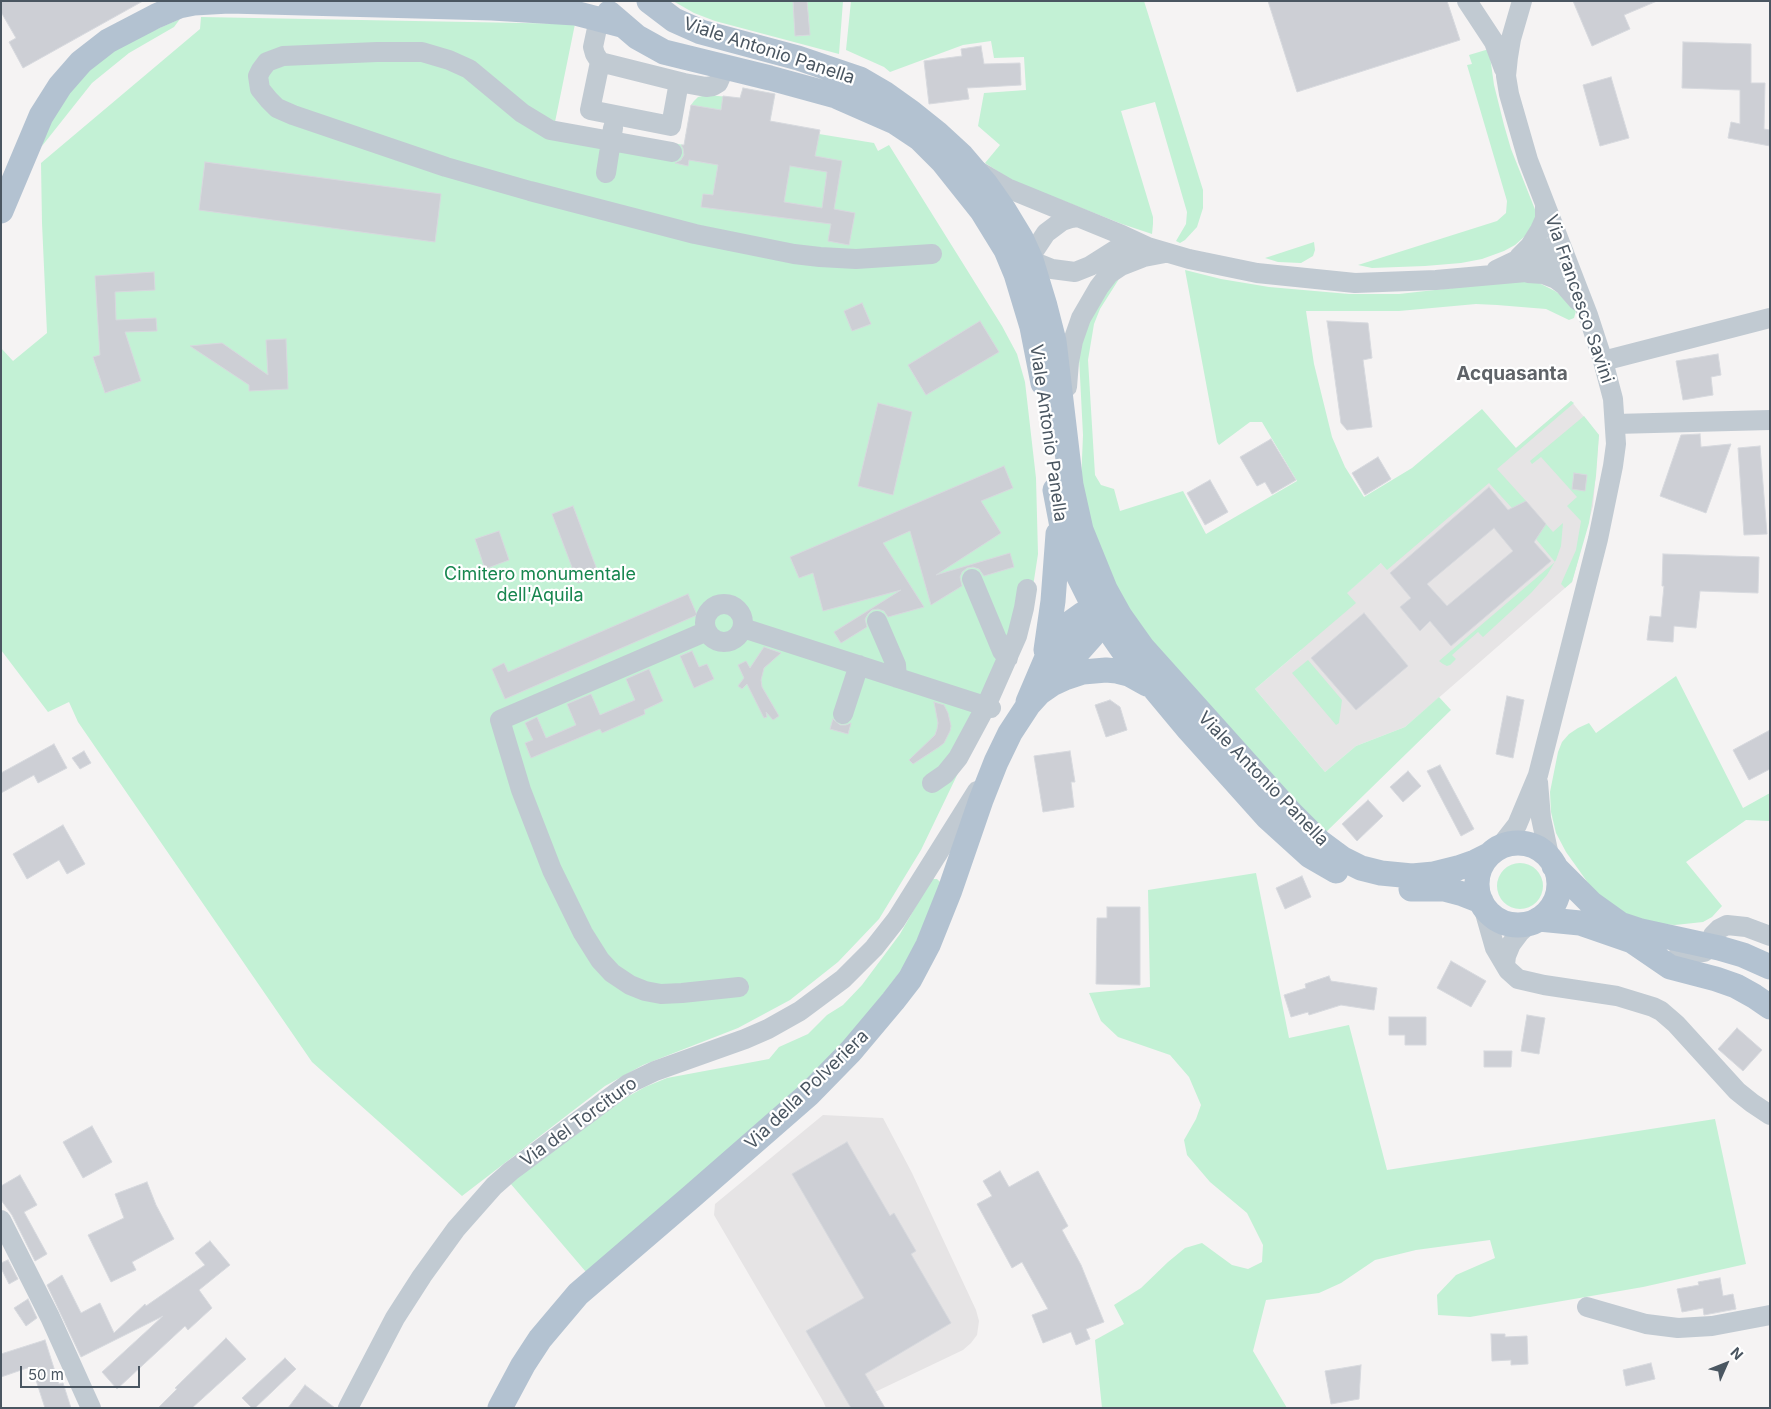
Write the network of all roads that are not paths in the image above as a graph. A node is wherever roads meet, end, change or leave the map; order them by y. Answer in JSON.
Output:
{"nodes":[{"id":1,"x":534,"y":1,"type":"edge"},
{"id":2,"x":649,"y":1,"type":"edge"},
{"id":3,"x":1467,"y":1,"type":"edge"},
{"id":4,"x":1522,"y":1,"type":"edge"},
{"id":5,"x":492,"y":8,"type":"junction"},
{"id":6,"x":601,"y":12,"type":"edge"},
{"id":7,"x":600,"y":62,"type":"junction"},
{"id":8,"x":725,"y":67,"type":"junction"},
{"id":9,"x":1506,"y":76,"type":"junction"},
{"id":10,"x":680,"y":82,"type":"junction"},
{"id":11,"x":838,"y":97,"type":"junction"},
{"id":12,"x":616,"y":115,"type":"junction"},
{"id":13,"x":938,"y":133,"type":"junction"},
{"id":14,"x":611,"y":142,"type":"junction"},
{"id":15,"x":672,"y":152,"type":"dead end"},
{"id":16,"x":962,"y":156,"type":"junction"},
{"id":17,"x":606,"y":173,"type":"dead end"},
{"id":18,"x":1544,"y":201,"type":"junction"},
{"id":19,"x":1,"y":210,"type":"edge"},
{"id":20,"x":982,"y":210,"type":"junction"},
{"id":21,"x":1078,"y":217,"type":"junction"},
{"id":22,"x":1157,"y":250,"type":"junction"},
{"id":23,"x":1564,"y":253,"type":"junction"},
{"id":24,"x":932,"y":254,"type":"dead end"},
{"id":25,"x":1031,"y":260,"type":"junction"},
{"id":26,"x":1514,"y":268,"type":"junction"},
{"id":27,"x":1588,"y":315,"type":"junction"},
{"id":28,"x":1770,"y":318,"type":"edge"},
{"id":29,"x":1032,"y":327,"type":"junction"},
{"id":30,"x":1603,"y":361,"type":"junction"},
{"id":31,"x":1770,"y":420,"type":"edge"},
{"id":32,"x":1615,"y":424,"type":"junction"},
{"id":33,"x":1065,"y":434,"type":"junction"},
{"id":34,"x":1058,"y":509,"type":"junction"},
{"id":35,"x":1096,"y":568,"type":"junction"},
{"id":36,"x":972,"y":579,"type":"dead end"},
{"id":37,"x":1027,"y":589,"type":"dead end"},
{"id":38,"x":1097,"y":613,"type":"junction"},
{"id":39,"x":877,"y":621,"type":"dead end"},
{"id":40,"x":743,"y":628,"type":"junction"},
{"id":41,"x":707,"y":631,"type":"junction"},
{"id":42,"x":1142,"y":647,"type":"junction"},
{"id":43,"x":1008,"y":658,"type":"junction"},
{"id":44,"x":859,"y":665,"type":"junction"},
{"id":45,"x":1043,"y":665,"type":"junction"},
{"id":46,"x":897,"y":678,"type":"junction"},
{"id":47,"x":1157,"y":692,"type":"junction"},
{"id":48,"x":1032,"y":701,"type":"junction"},
{"id":49,"x":989,"y":707,"type":"junction"},
{"id":50,"x":844,"y":714,"type":"dead end"},
{"id":51,"x":996,"y":762,"type":"junction"},
{"id":52,"x":1538,"y":775,"type":"junction"},
{"id":53,"x":932,"y":783,"type":"dead end"},
{"id":54,"x":966,"y":843,"type":"junction"},
{"id":55,"x":940,"y":851,"type":"junction"},
{"id":56,"x":1494,"y":851,"type":"junction"},
{"id":57,"x":1552,"y":863,"type":"junction"},
{"id":58,"x":927,"y":874,"type":"junction"},
{"id":59,"x":950,"y":890,"type":"junction"},
{"id":60,"x":1482,"y":904,"type":"junction"},
{"id":61,"x":1535,"y":920,"type":"junction"},
{"id":62,"x":1770,"y":936,"type":"edge"},
{"id":63,"x":1632,"y":941,"type":"junction"},
{"id":64,"x":1709,"y":945,"type":"junction"},
{"id":65,"x":1679,"y":953,"type":"junction"},
{"id":66,"x":1505,"y":965,"type":"junction"},
{"id":67,"x":1770,"y":967,"type":"edge"},
{"id":68,"x":739,"y":987,"type":"dead end"},
{"id":69,"x":1770,"y":987,"type":"edge"},
{"id":70,"x":1770,"y":1007,"type":"edge"},
{"id":71,"x":1770,"y":1115,"type":"edge"},
{"id":72,"x":1,"y":1220,"type":"edge"},
{"id":73,"x":1587,"y":1307,"type":"dead end"},
{"id":74,"x":1770,"y":1316,"type":"edge"},
{"id":75,"x":91,"y":1408,"type":"edge"},
{"id":76,"x":348,"y":1408,"type":"edge"},
{"id":77,"x":500,"y":1408,"type":"edge"}],
"edges":[{"from":1,"to":5,"type":"main road"},
{"from":2,"to":13,"type":"main road","name":"Viale Antonio Panella"},
{"from":3,"to":9,"type":"street"},
{"from":4,"to":9,"type":"street","name":"Via Francesco Savini"},
{"from":5,"to":6,"type":"main road"},
{"from":5,"to":19,"type":"main road"},
{"from":6,"to":7,"type":"street"},
{"from":6,"to":8,"type":"main road","name":"Viale Antonio Panella"},
{"from":7,"to":10,"type":"street"},
{"from":7,"to":12,"type":"street"},
{"from":8,"to":10,"type":"street"},
{"from":8,"to":11,"type":"main road","name":"Viale Antonio Panella"},
{"from":9,"to":18,"type":"street","name":"Via Francesco Savini"},
{"from":10,"to":12,"type":"street"},
{"from":11,"to":13,"type":"main road","name":"Viale Antonio Panella"},
{"from":11,"to":20,"type":"main road","name":"Viale Antonio Panella"},
{"from":12,"to":14,"type":"street"},
{"from":13,"to":16,"type":"main road","name":"Viale Antonio Panella"},
{"from":14,"to":15,"type":"street"},
{"from":14,"to":17,"type":"street"},
{"from":14,"to":24,"type":"street"},
{"from":16,"to":21,"type":"street"},
{"from":16,"to":25,"type":"main road","name":"Viale Antonio Panella"},
{"from":18,"to":23,"type":"street","name":"Via Francesco Savini"},
{"from":18,"to":26,"type":"street"},
{"from":20,"to":25,"type":"street"},
{"from":20,"to":29,"type":"main road","name":"Viale Antonio Panella"},
{"from":21,"to":22,"type":"street"},
{"from":21,"to":25,"type":"street"},
{"from":22,"to":25,"type":"street"},
{"from":22,"to":26,"type":"street"},
{"from":22,"to":33,"type":"street"},
{"from":23,"to":26,"type":"street"},
{"from":23,"to":27,"type":"street","name":"Via Francesco Savini"},
{"from":25,"to":29,"type":"street"},
{"from":25,"to":33,"type":"main road","name":"Viale Antonio Panella"},
{"from":26,"to":27,"type":"street"},
{"from":27,"to":30,"type":"street","name":"Via Francesco Savini"},
{"from":28,"to":30,"type":"street"},
{"from":29,"to":34,"type":"main road","name":"Viale Antonio Panella"},
{"from":30,"to":32,"type":"street","name":"Via Francesco Savini"},
{"from":31,"to":32,"type":"street"},
{"from":32,"to":52,"type":"street","name":"Via Francesco Savini"},
{"from":33,"to":35,"type":"main road","name":"Viale Antonio Panella"},
{"from":34,"to":38,"type":"main road","name":"Viale Antonio Panella"},
{"from":34,"to":45,"type":"main road","name":"Via della Polveriera"},
{"from":35,"to":38,"type":"main road","name":"Via della Polveriera"},
{"from":35,"to":42,"type":"main road","name":"Viale Antonio Panella"},
{"from":36,"to":43,"type":"street"},
{"from":37,"to":43,"type":"street"},
{"from":38,"to":42,"type":"main road"},
{"from":38,"to":45,"type":"main road","name":"Via della Polveriera"},
{"from":38,"to":47,"type":"main road","name":"Viale Antonio Panella"},
{"from":38,"to":48,"type":"main road","name":"Via della Polveriera"},
{"from":39,"to":46,"type":"street"},
{"from":40,"to":41,"type":"street"},
{"from":40,"to":41,"type":"street"},
{"from":40,"to":44,"type":"street"},
{"from":41,"to":68,"type":"street"},
{"from":42,"to":56,"type":"main road","name":"Viale Antonio Panella"},
{"from":43,"to":49,"type":"street"},
{"from":44,"to":46,"type":"street"},
{"from":44,"to":50,"type":"street"},
{"from":45,"to":48,"type":"main road","name":"Via della Polveriera"},
{"from":46,"to":49,"type":"street"},
{"from":47,"to":48,"type":"main road","name":"Via della Polveriera"},
{"from":47,"to":60,"type":"main road","name":"Viale Antonio Panella"},
{"from":48,"to":51,"type":"main road","name":"Via della Polveriera"},
{"from":49,"to":53,"type":"street"},
{"from":51,"to":54,"type":"main road","name":"Via della Polveriera"},
{"from":51,"to":55,"type":"street","name":"Via del Torcituro"},
{"from":52,"to":56,"type":"street","name":"Via Francesco Savini"},
{"from":52,"to":57,"type":"street","name":"Via Francesco Savini"},
{"from":54,"to":55,"type":"street","name":"Via del Torcituro"},
{"from":54,"to":58,"type":"street","name":"Via del Torcituro"},
{"from":54,"to":59,"type":"main road","name":"Via della Polveriera"},
{"from":55,"to":58,"type":"street","name":"Via del Torcituro"},
{"from":56,"to":57,"type":"main road"},
{"from":56,"to":60,"type":"main road"},
{"from":57,"to":61,"type":"main road"},
{"from":57,"to":64,"type":"main road"},
{"from":58,"to":59,"type":"street"},
{"from":58,"to":76,"type":"street","name":"Via del Torcituro"},
{"from":59,"to":77,"type":"main road","name":"Via della Polveriera"},
{"from":60,"to":61,"type":"main road"},
{"from":60,"to":66,"type":"street"},
{"from":61,"to":63,"type":"main road"},
{"from":61,"to":66,"type":"street"},
{"from":62,"to":64,"type":"street"},
{"from":63,"to":65,"type":"main road"},
{"from":63,"to":70,"type":"main road"},
{"from":64,"to":65,"type":"street"},
{"from":64,"to":67,"type":"main road"},
{"from":65,"to":69,"type":"main road"},
{"from":66,"to":71,"type":"street"},
{"from":72,"to":75,"type":"street"},
{"from":73,"to":74,"type":"street"}]}
